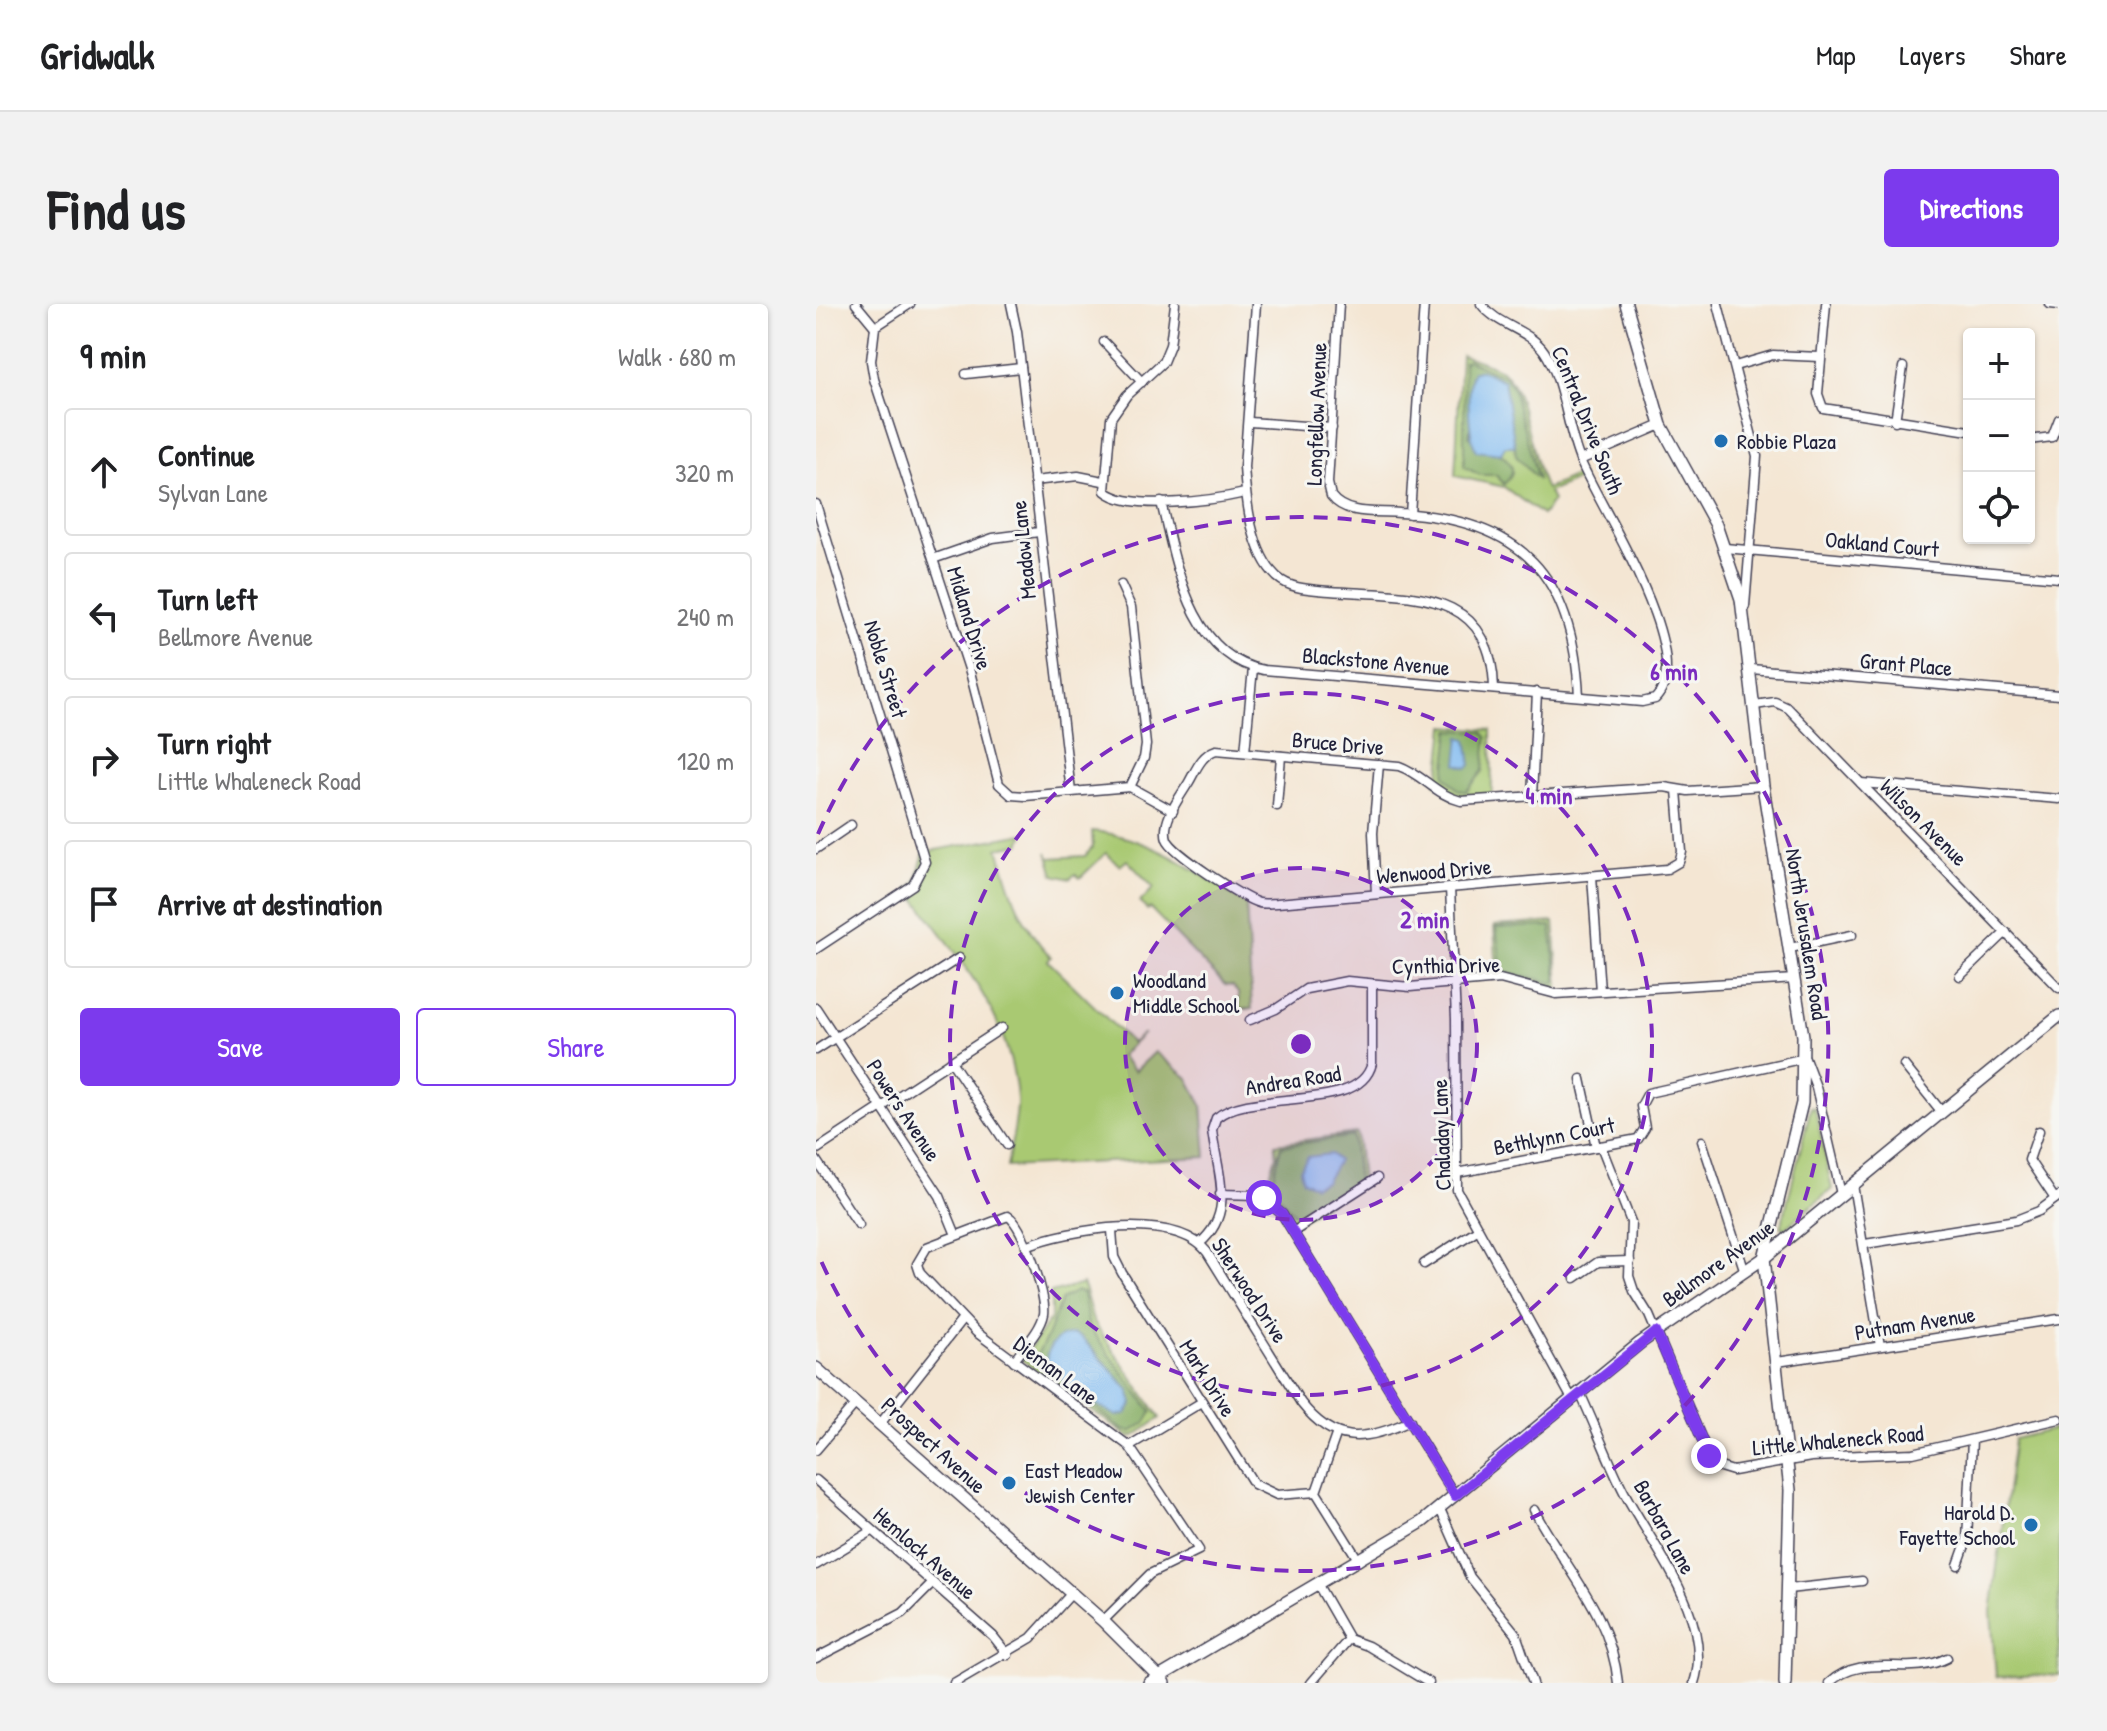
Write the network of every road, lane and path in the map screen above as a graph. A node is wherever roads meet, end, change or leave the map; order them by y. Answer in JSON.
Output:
{"nodes":[{"id":1,"x":856,"y":304,"type":"edge"},
{"id":2,"x":910,"y":304,"type":"edge"},
{"id":3,"x":1011,"y":304,"type":"edge"},
{"id":4,"x":1175,"y":304,"type":"edge"},
{"id":5,"x":1256,"y":304,"type":"edge"},
{"id":6,"x":1339,"y":304,"type":"edge"},
{"id":7,"x":1424,"y":304,"type":"edge"},
{"id":8,"x":1481,"y":304,"type":"edge"},
{"id":9,"x":1626,"y":304,"type":"edge"},
{"id":10,"x":1718,"y":304,"type":"edge"},
{"id":11,"x":1826,"y":304,"type":"edge"},
{"id":12,"x":2050,"y":304,"type":"edge"},
{"id":13,"x":2059,"y":305,"type":"edge"},
{"id":14,"x":875,"y":327,"type":"junction"},
{"id":15,"x":1104,"y":342,"type":"dead end"},
{"id":16,"x":1820,"y":357,"type":"junction"},
{"id":17,"x":1735,"y":366,"type":"junction"},
{"id":18,"x":1903,"y":367,"type":"dead end"},
{"id":19,"x":1021,"y":368,"type":"junction"},
{"id":20,"x":966,"y":374,"type":"dead end"},
{"id":21,"x":1142,"y":382,"type":"junction"},
{"id":22,"x":2059,"y":419,"type":"edge"},
{"id":23,"x":1895,"y":421,"type":"junction"},
{"id":24,"x":1250,"y":422,"type":"junction"},
{"id":25,"x":1661,"y":425,"type":"junction"},
{"id":26,"x":1332,"y":428,"type":"junction"},
{"id":27,"x":1963,"y":430,"type":"edge"},
{"id":28,"x":2035,"y":440,"type":"edge"},
{"id":29,"x":1580,"y":460,"type":"junction"},
{"id":30,"x":1034,"y":481,"type":"junction"},
{"id":31,"x":1103,"y":481,"type":"junction"},
{"id":32,"x":1245,"y":493,"type":"junction"},
{"id":33,"x":1161,"y":502,"type":"junction"},
{"id":34,"x":816,"y":504,"type":"edge"},
{"id":35,"x":1410,"y":514,"type":"junction"},
{"id":36,"x":1039,"y":532,"type":"junction"},
{"id":37,"x":1725,"y":548,"type":"junction"},
{"id":38,"x":1749,"y":550,"type":"junction"},
{"id":39,"x":933,"y":559,"type":"junction"},
{"id":40,"x":2059,"y":578,"type":"edge"},
{"id":41,"x":1121,"y":585,"type":"dead end"},
{"id":42,"x":1745,"y":620,"type":"junction"},
{"id":43,"x":1664,"y":662,"type":"joint"},
{"id":44,"x":1253,"y":668,"type":"junction"},
{"id":45,"x":1751,"y":669,"type":"junction"},
{"id":46,"x":1494,"y":689,"type":"junction"},
{"id":47,"x":1537,"y":692,"type":"junction"},
{"id":48,"x":2059,"y":695,"type":"edge"},
{"id":49,"x":1579,"y":696,"type":"junction"},
{"id":50,"x":1755,"y":705,"type":"junction"},
{"id":51,"x":1245,"y":752,"type":"junction"},
{"id":52,"x":1281,"y":756,"type":"junction"},
{"id":53,"x":1379,"y":764,"type":"junction"},
{"id":54,"x":1860,"y":783,"type":"junction"},
{"id":55,"x":1763,"y":786,"type":"junction"},
{"id":56,"x":1130,"y":787,"type":"junction"},
{"id":57,"x":1677,"y":790,"type":"junction"},
{"id":58,"x":1071,"y":792,"type":"junction"},
{"id":59,"x":1532,"y":797,"type":"junction"},
{"id":60,"x":2059,"y":799,"type":"edge"},
{"id":61,"x":1277,"y":806,"type":"dead end"},
{"id":62,"x":1173,"y":811,"type":"junction"},
{"id":63,"x":851,"y":825,"type":"dead end"},
{"id":64,"x":816,"y":849,"type":"edge"},
{"id":65,"x":1592,"y":876,"type":"junction"},
{"id":66,"x":1450,"y":888,"type":"junction"},
{"id":67,"x":1376,"y":894,"type":"junction"},
{"id":68,"x":2006,"y":932,"type":"junction"},
{"id":69,"x":1852,"y":935,"type":"dead end"},
{"id":70,"x":1790,"y":948,"type":"junction"},
{"id":71,"x":816,"y":949,"type":"edge"},
{"id":72,"x":959,"y":958,"type":"dead end"},
{"id":73,"x":1960,"y":976,"type":"dead end"},
{"id":74,"x":1795,"y":979,"type":"junction"},
{"id":75,"x":1455,"y":983,"type":"junction"},
{"id":76,"x":1372,"y":984,"type":"junction"},
{"id":77,"x":2059,"y":988,"type":"edge"},
{"id":78,"x":1600,"y":991,"type":"junction"},
{"id":79,"x":816,"y":1008,"type":"edge"},
{"id":80,"x":2059,"y":1016,"type":"edge"},
{"id":81,"x":1250,"y":1020,"type":"dead end"},
{"id":82,"x":1002,"y":1028,"type":"dead end"},
{"id":83,"x":835,"y":1037,"type":"junction"},
{"id":84,"x":816,"y":1050,"type":"edge"},
{"id":85,"x":1805,"y":1058,"type":"junction"},
{"id":86,"x":951,"y":1061,"type":"junction"},
{"id":87,"x":1904,"y":1065,"type":"dead end"},
{"id":88,"x":1581,"y":1079,"type":"dead end"},
{"id":89,"x":881,"y":1107,"type":"junction"},
{"id":90,"x":1941,"y":1111,"type":"junction"},
{"id":91,"x":2039,"y":1131,"type":"dead end"},
{"id":92,"x":1702,"y":1141,"type":"dead end"},
{"id":93,"x":1007,"y":1145,"type":"dead end"},
{"id":94,"x":1598,"y":1146,"type":"junction"},
{"id":95,"x":816,"y":1150,"type":"edge"},
{"id":96,"x":816,"y":1160,"type":"edge"},
{"id":97,"x":1457,"y":1173,"type":"junction"},
{"id":98,"x":1377,"y":1178,"type":"dead end"},
{"id":99,"x":1853,"y":1185,"type":"junction"},
{"id":100,"x":1220,"y":1194,"type":"junction"},
{"id":101,"x":1841,"y":1194,"type":"junction"},
{"id":102,"x":2057,"y":1197,"type":"edge"},
{"id":103,"x":859,"y":1225,"type":"dead end"},
{"id":104,"x":1112,"y":1230,"type":"junction"},
{"id":105,"x":1477,"y":1230,"type":"junction"},
{"id":106,"x":1293,"y":1232,"type":"junction"},
{"id":107,"x":956,"y":1235,"type":"junction"},
{"id":108,"x":1200,"y":1243,"type":"junction"},
{"id":109,"x":1865,"y":1244,"type":"junction"},
{"id":110,"x":1026,"y":1246,"type":"junction"},
{"id":111,"x":1764,"y":1258,"type":"junction"},
{"id":112,"x":1630,"y":1261,"type":"junction"},
{"id":113,"x":1424,"y":1264,"type":"dead end"},
{"id":114,"x":1745,"y":1272,"type":"junction"},
{"id":115,"x":1575,"y":1278,"type":"dead end"},
{"id":116,"x":2059,"y":1319,"type":"edge"},
{"id":117,"x":962,"y":1320,"type":"junction"},
{"id":118,"x":1656,"y":1332,"type":"junction"},
{"id":119,"x":1880,"y":1346,"type":"junction"},
{"id":120,"x":1014,"y":1361,"type":"junction"},
{"id":121,"x":1777,"y":1362,"type":"junction"},
{"id":122,"x":816,"y":1368,"type":"edge"},
{"id":123,"x":1576,"y":1396,"type":"junction"},
{"id":124,"x":1202,"y":1402,"type":"junction"},
{"id":125,"x":856,"y":1403,"type":"junction"},
{"id":126,"x":2059,"y":1419,"type":"edge"},
{"id":127,"x":1410,"y":1421,"type":"junction"},
{"id":128,"x":880,"y":1424,"type":"junction"},
{"id":129,"x":1336,"y":1435,"type":"junction"},
{"id":130,"x":1972,"y":1440,"type":"junction"},
{"id":131,"x":1129,"y":1446,"type":"junction"},
{"id":132,"x":816,"y":1450,"type":"edge"},
{"id":133,"x":1786,"y":1460,"type":"junction"},
{"id":134,"x":816,"y":1480,"type":"edge"},
{"id":135,"x":1316,"y":1492,"type":"junction"},
{"id":136,"x":1455,"y":1496,"type":"junction"},
{"id":137,"x":1440,"y":1509,"type":"junction"},
{"id":138,"x":1534,"y":1510,"type":"dead end"},
{"id":139,"x":872,"y":1531,"type":"junction"},
{"id":140,"x":1359,"y":1561,"type":"junction"},
{"id":141,"x":816,"y":1565,"type":"edge"},
{"id":142,"x":1958,"y":1565,"type":"dead end"},
{"id":143,"x":1862,"y":1581,"type":"dead end"},
{"id":144,"x":933,"y":1583,"type":"junction"},
{"id":145,"x":1318,"y":1585,"type":"junction"},
{"id":146,"x":1788,"y":1589,"type":"junction"},
{"id":147,"x":1071,"y":1594,"type":"junction"},
{"id":148,"x":1103,"y":1621,"type":"junction"},
{"id":149,"x":1349,"y":1639,"type":"junction"},
{"id":150,"x":1008,"y":1655,"type":"junction"},
{"id":151,"x":816,"y":1658,"type":"edge"},
{"id":152,"x":1947,"y":1658,"type":"dead end"},
{"id":153,"x":1163,"y":1679,"type":"edge"},
{"id":154,"x":1425,"y":1682,"type":"edge"},
{"id":155,"x":954,"y":1683,"type":"edge"},
{"id":156,"x":1149,"y":1683,"type":"edge"},
{"id":157,"x":1311,"y":1683,"type":"edge"},
{"id":158,"x":1533,"y":1683,"type":"edge"},
{"id":159,"x":1618,"y":1683,"type":"edge"},
{"id":160,"x":1694,"y":1683,"type":"edge"},
{"id":161,"x":1785,"y":1683,"type":"edge"},
{"id":162,"x":1829,"y":1683,"type":"edge"}],
"edges":[{"from":1,"to":14,"type":"street"},
{"from":2,"to":14,"type":"street"},
{"from":3,"to":19,"type":"street","name":"Meadow Lane"},
{"from":4,"to":21,"type":"street"},
{"from":5,"to":24,"type":"street"},
{"from":6,"to":26,"type":"street","name":"Longfellow Avenue"},
{"from":7,"to":35,"type":"street"},
{"from":8,"to":29,"type":"street","name":"Central Drive South"},
{"from":9,"to":25,"type":"main road","name":"North Jerusalem Road"},
{"from":10,"to":17,"type":"street"},
{"from":11,"to":16,"type":"street"},
{"from":12,"to":13,"type":"street"},
{"from":14,"to":39,"type":"street","name":"Midland Drive"},
{"from":15,"to":21,"type":"street"},
{"from":16,"to":17,"type":"street"},
{"from":16,"to":23,"type":"street"},
{"from":17,"to":38,"type":"street"},
{"from":18,"to":23,"type":"street"},
{"from":19,"to":20,"type":"street"},
{"from":19,"to":30,"type":"street","name":"Meadow Lane"},
{"from":21,"to":31,"type":"street"},
{"from":22,"to":28,"type":"street"},
{"from":23,"to":27,"type":"street"},
{"from":24,"to":26,"type":"street"},
{"from":24,"to":32,"type":"street"},
{"from":25,"to":29,"type":"street"},
{"from":25,"to":37,"type":"main road","name":"North Jerusalem Road"},
{"from":26,"to":35,"type":"street","name":"Longfellow Avenue"},
{"from":29,"to":43,"type":"street","name":"Central Drive South"},
{"from":30,"to":31,"type":"street"},
{"from":30,"to":36,"type":"street","name":"Meadow Lane"},
{"from":31,"to":33,"type":"street"},
{"from":32,"to":33,"type":"street"},
{"from":32,"to":46,"type":"street"},
{"from":33,"to":44,"type":"street","name":"Blackstone Avenue"},
{"from":34,"to":71,"type":"street","name":"Noble Street"},
{"from":35,"to":49,"type":"street","name":"Longfellow Avenue"},
{"from":36,"to":39,"type":"street"},
{"from":36,"to":58,"type":"street","name":"Meadow Lane"},
{"from":37,"to":38,"type":"street","name":"Oakland Court"},
{"from":37,"to":42,"type":"main road","name":"North Jerusalem Road"},
{"from":38,"to":40,"type":"street","name":"Oakland Court"},
{"from":38,"to":42,"type":"street"},
{"from":39,"to":58,"type":"street","name":"Midland Drive"},
{"from":41,"to":56,"type":"street"},
{"from":42,"to":45,"type":"main road","name":"North Jerusalem Road"},
{"from":43,"to":49,"type":"street","name":"Blackstone Avenue"},
{"from":44,"to":46,"type":"street","name":"Blackstone Avenue"},
{"from":44,"to":51,"type":"street"},
{"from":45,"to":48,"type":"street","name":"Grant Place"},
{"from":45,"to":50,"type":"main road","name":"North Jerusalem Road"},
{"from":46,"to":47,"type":"street","name":"Blackstone Avenue"},
{"from":47,"to":49,"type":"street","name":"Blackstone Avenue"},
{"from":47,"to":59,"type":"street"},
{"from":50,"to":54,"type":"street","name":"Wilson Avenue"},
{"from":50,"to":55,"type":"main road","name":"North Jerusalem Road"},
{"from":51,"to":52,"type":"street","name":"Bruce Drive"},
{"from":51,"to":62,"type":"street","name":"Bruce Drive"},
{"from":52,"to":53,"type":"street","name":"Bruce Drive"},
{"from":52,"to":61,"type":"street"},
{"from":53,"to":59,"type":"street","name":"Bruce Drive"},
{"from":53,"to":67,"type":"street"},
{"from":54,"to":60,"type":"street"},
{"from":54,"to":68,"type":"street","name":"Wilson Avenue"},
{"from":55,"to":57,"type":"street","name":"Bruce Drive"},
{"from":55,"to":70,"type":"main road","name":"North Jerusalem Road"},
{"from":56,"to":58,"type":"street","name":"Midland Drive"},
{"from":56,"to":62,"type":"street"},
{"from":57,"to":59,"type":"street","name":"Bruce Drive"},
{"from":57,"to":65,"type":"street","name":"Wenwood Drive"},
{"from":62,"to":67,"type":"street","name":"Wenwood Drive"},
{"from":63,"to":64,"type":"street"},
{"from":65,"to":66,"type":"street","name":"Wenwood Drive"},
{"from":65,"to":78,"type":"street"},
{"from":66,"to":67,"type":"street","name":"Wenwood Drive"},
{"from":66,"to":75,"type":"street","name":"Chaladay Lane"},
{"from":68,"to":73,"type":"street"},
{"from":68,"to":77,"type":"street","name":"Wilson Avenue"},
{"from":69,"to":70,"type":"street"},
{"from":70,"to":74,"type":"main road","name":"North Jerusalem Road"},
{"from":72,"to":83,"type":"street"},
{"from":74,"to":78,"type":"street","name":"Cynthia Drive"},
{"from":74,"to":85,"type":"main road","name":"North Jerusalem Road"},
{"from":75,"to":76,"type":"street","name":"Cynthia Drive"},
{"from":75,"to":78,"type":"street","name":"Cynthia Drive"},
{"from":75,"to":97,"type":"street","name":"Chaladay Lane"},
{"from":76,"to":81,"type":"street","name":"Cynthia Drive"},
{"from":76,"to":100,"type":"street","name":"Andrea Road"},
{"from":79,"to":83,"type":"street","name":"Powers Avenue"},
{"from":80,"to":90,"type":"main road","name":"Bellmore Avenue"},
{"from":82,"to":86,"type":"street"},
{"from":83,"to":84,"type":"street"},
{"from":83,"to":89,"type":"street","name":"Powers Avenue"},
{"from":85,"to":94,"type":"street","name":"Bethlynn Court"},
{"from":85,"to":101,"type":"street"},
{"from":85,"to":111,"type":"main road","name":"North Jerusalem Road"},
{"from":86,"to":89,"type":"street"},
{"from":86,"to":93,"type":"street"},
{"from":87,"to":90,"type":"street"},
{"from":88,"to":94,"type":"street"},
{"from":89,"to":95,"type":"street"},
{"from":89,"to":107,"type":"street","name":"Powers Avenue"},
{"from":90,"to":99,"type":"main road","name":"Bellmore Avenue"},
{"from":91,"to":102,"type":"street"},
{"from":92,"to":114,"type":"street"},
{"from":94,"to":97,"type":"street","name":"Bethlynn Court"},
{"from":94,"to":112,"type":"street"},
{"from":96,"to":103,"type":"street"},
{"from":97,"to":105,"type":"street","name":"Chaladay Lane"},
{"from":98,"to":106,"type":"street"},
{"from":99,"to":101,"type":"main road","name":"Bellmore Avenue"},
{"from":99,"to":109,"type":"street"},
{"from":100,"to":106,"type":"street"},
{"from":100,"to":108,"type":"street","name":"Andrea Road"},
{"from":101,"to":111,"type":"main road","name":"Bellmore Avenue"},
{"from":102,"to":109,"type":"street"},
{"from":104,"to":108,"type":"street","name":"Sherwood Drive"},
{"from":104,"to":110,"type":"street","name":"Sherwood Drive"},
{"from":104,"to":124,"type":"street","name":"Mark Drive"},
{"from":105,"to":113,"type":"street"},
{"from":105,"to":123,"type":"street","name":"Chaladay Lane"},
{"from":106,"to":127,"type":"street"},
{"from":107,"to":110,"type":"street"},
{"from":107,"to":117,"type":"street","name":"Dieman Lane"},
{"from":108,"to":129,"type":"street","name":"Sherwood Drive"},
{"from":109,"to":119,"type":"street"},
{"from":110,"to":120,"type":"street"},
{"from":111,"to":114,"type":"main road","name":"Bellmore Avenue"},
{"from":111,"to":121,"type":"main road","name":"North Jerusalem Road"},
{"from":112,"to":115,"type":"street"},
{"from":112,"to":118,"type":"street"},
{"from":114,"to":118,"type":"main road","name":"Bellmore Avenue"},
{"from":116,"to":119,"type":"street","name":"Putnam Avenue"},
{"from":117,"to":120,"type":"street","name":"Dieman Lane"},
{"from":117,"to":128,"type":"street"},
{"from":118,"to":123,"type":"main road","name":"Bellmore Avenue"},
{"from":118,"to":133,"type":"street","name":"Little Whaleneck Road"},
{"from":119,"to":121,"type":"street","name":"Putnam Avenue"},
{"from":120,"to":131,"type":"street","name":"Dieman Lane"},
{"from":121,"to":133,"type":"main road","name":"North Jerusalem Road"},
{"from":122,"to":125,"type":"main road","name":"Prospect Avenue"},
{"from":123,"to":136,"type":"main road","name":"Bellmore Avenue"},
{"from":123,"to":160,"type":"street","name":"Barbara Lane"},
{"from":124,"to":131,"type":"street"},
{"from":124,"to":135,"type":"street","name":"Mark Drive"},
{"from":125,"to":128,"type":"main road","name":"Prospect Avenue"},
{"from":125,"to":132,"type":"street"},
{"from":126,"to":130,"type":"street","name":"Little Whaleneck Road"},
{"from":127,"to":129,"type":"street"},
{"from":127,"to":136,"type":"street"},
{"from":128,"to":147,"type":"main road","name":"Prospect Avenue"},
{"from":129,"to":135,"type":"street"},
{"from":130,"to":133,"type":"street","name":"Little Whaleneck Road"},
{"from":130,"to":142,"type":"street"},
{"from":131,"to":148,"type":"street","name":"Dieman Lane"},
{"from":133,"to":146,"type":"main road","name":"North Jerusalem Road"},
{"from":134,"to":139,"type":"street","name":"Hemlock Avenue"},
{"from":135,"to":140,"type":"street"},
{"from":136,"to":137,"type":"main road","name":"Bellmore Avenue"},
{"from":137,"to":140,"type":"main road","name":"Bellmore Avenue"},
{"from":137,"to":158,"type":"street"},
{"from":138,"to":159,"type":"street"},
{"from":139,"to":141,"type":"street"},
{"from":139,"to":144,"type":"street","name":"Hemlock Avenue"},
{"from":140,"to":145,"type":"main road","name":"Bellmore Avenue"},
{"from":143,"to":146,"type":"street"},
{"from":144,"to":150,"type":"street","name":"Hemlock Avenue"},
{"from":144,"to":151,"type":"street"},
{"from":145,"to":149,"type":"street"},
{"from":145,"to":153,"type":"main road","name":"Bellmore Avenue"},
{"from":146,"to":161,"type":"main road","name":"North Jerusalem Road"},
{"from":147,"to":148,"type":"main road","name":"Prospect Avenue"},
{"from":147,"to":150,"type":"street"},
{"from":148,"to":153,"type":"main road","name":"Prospect Avenue"},
{"from":149,"to":154,"type":"street"},
{"from":149,"to":157,"type":"street"},
{"from":150,"to":155,"type":"street"},
{"from":152,"to":162,"type":"street"},
{"from":153,"to":156,"type":"main road","name":"Bellmore Avenue"}]}
